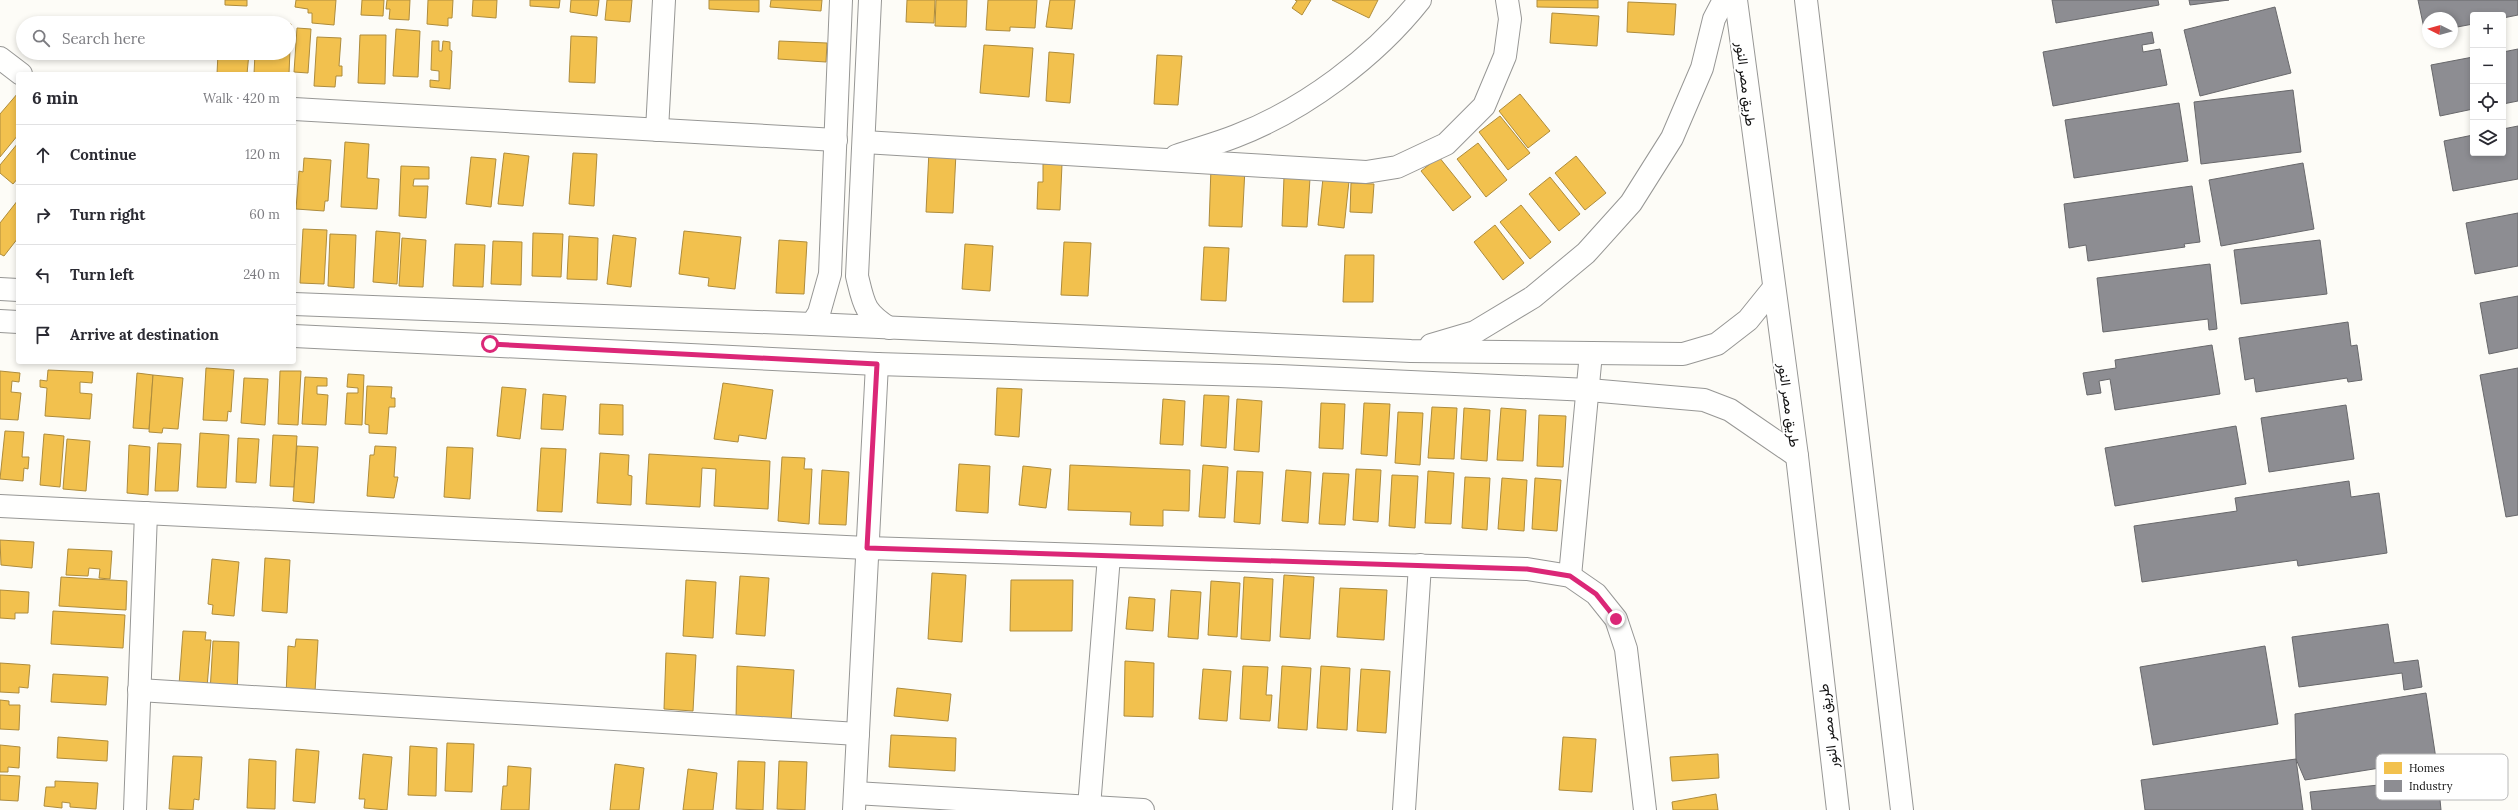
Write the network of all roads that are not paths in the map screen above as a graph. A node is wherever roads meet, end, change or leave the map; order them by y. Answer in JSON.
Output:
{"nodes":[{"id":1,"x":664,"y":0,"type":"edge"},
{"id":2,"x":841,"y":0,"type":"edge"},
{"id":3,"x":870,"y":0,"type":"edge"},
{"id":4,"x":1420,"y":0,"type":"edge"},
{"id":5,"x":1507,"y":0,"type":"edge"},
{"id":6,"x":1724,"y":0,"type":"edge"},
{"id":7,"x":1736,"y":0,"type":"edge"},
{"id":8,"x":1806,"y":0,"type":"edge"},
{"id":9,"x":0,"y":58,"type":"edge"},
{"id":10,"x":18,"y":72,"type":"edge"},
{"id":11,"x":296,"y":109,"type":"edge"},
{"id":12,"x":657,"y":130,"type":"junction"},
{"id":13,"x":836,"y":140,"type":"junction"},
{"id":14,"x":864,"y":142,"type":"junction"},
{"id":15,"x":1164,"y":160,"type":"junction"},
{"id":16,"x":1773,"y":289,"type":"junction"},
{"id":17,"x":296,"y":304,"type":"edge"},
{"id":18,"x":415,"y":310,"type":"junction"},
{"id":19,"x":0,"y":321,"type":"edge"},
{"id":20,"x":16,"y":322,"type":"edge"},
{"id":21,"x":812,"y":324,"type":"junction"},
{"id":22,"x":889,"y":328,"type":"junction"},
{"id":23,"x":296,"y":336,"type":"edge"},
{"id":24,"x":415,"y":342,"type":"junction"},
{"id":25,"x":1226,"y":344,"type":"junction"},
{"id":26,"x":1411,"y":351,"type":"junction"},
{"id":27,"x":1591,"y":353,"type":"junction"},
{"id":28,"x":877,"y":364,"type":"junction"},
{"id":29,"x":1225,"y":374,"type":"junction"},
{"id":30,"x":1589,"y":390,"type":"junction"},
{"id":31,"x":1796,"y":456,"type":"junction"},
{"id":32,"x":0,"y":506,"type":"edge"},
{"id":33,"x":146,"y":513,"type":"junction"},
{"id":34,"x":867,"y":548,"type":"junction"},
{"id":35,"x":1109,"y":556,"type":"junction"},
{"id":36,"x":1420,"y":565,"type":"junction"},
{"id":37,"x":1570,"y":576,"type":"junction"},
{"id":38,"x":139,"y":690,"type":"junction"},
{"id":39,"x":858,"y":734,"type":"junction"},
{"id":40,"x":855,"y":802,"type":"edge"},
{"id":41,"x":1089,"y":807,"type":"junction"},
{"id":42,"x":135,"y":810,"type":"edge"},
{"id":43,"x":1143,"y":810,"type":"edge"},
{"id":44,"x":1404,"y":810,"type":"edge"},
{"id":45,"x":1645,"y":810,"type":"edge"},
{"id":46,"x":1838,"y":810,"type":"edge"},
{"id":47,"x":1902,"y":810,"type":"edge"}],
"edges":[{"from":1,"to":12,"type":"street"},
{"from":2,"to":13,"type":"street"},
{"from":3,"to":14,"type":"street"},
{"from":4,"to":15,"type":"street"},
{"from":5,"to":15,"type":"street"},
{"from":6,"to":26,"type":"street"},
{"from":7,"to":16,"type":"street","name":"طريق مصر النور"},
{"from":8,"to":47,"type":"street"},
{"from":9,"to":10,"type":"street"},
{"from":11,"to":12,"type":"street"},
{"from":12,"to":13,"type":"street"},
{"from":13,"to":21,"type":"street"},
{"from":14,"to":15,"type":"street"},
{"from":14,"to":22,"type":"street"},
{"from":16,"to":27,"type":"street"},
{"from":16,"to":31,"type":"street","name":"طريق مصر النور"},
{"from":17,"to":18,"type":"street"},
{"from":18,"to":21,"type":"street"},
{"from":18,"to":24,"type":"street"},
{"from":19,"to":20,"type":"street"},
{"from":21,"to":22,"type":"street"},
{"from":22,"to":25,"type":"street"},
{"from":23,"to":24,"type":"street"},
{"from":24,"to":28,"type":"street"},
{"from":25,"to":26,"type":"street"},
{"from":25,"to":29,"type":"street"},
{"from":26,"to":27,"type":"street"},
{"from":27,"to":30,"type":"street"},
{"from":28,"to":29,"type":"street"},
{"from":28,"to":34,"type":"street"},
{"from":29,"to":30,"type":"street"},
{"from":30,"to":31,"type":"street"},
{"from":30,"to":37,"type":"street"},
{"from":31,"to":46,"type":"street","name":"طريق مصر النور"},
{"from":32,"to":33,"type":"street"},
{"from":33,"to":34,"type":"street"},
{"from":33,"to":38,"type":"street"},
{"from":34,"to":35,"type":"street"},
{"from":34,"to":39,"type":"street"},
{"from":35,"to":36,"type":"street"},
{"from":35,"to":41,"type":"street"},
{"from":36,"to":37,"type":"street"},
{"from":36,"to":44,"type":"street"},
{"from":37,"to":45,"type":"street"},
{"from":38,"to":39,"type":"street"},
{"from":38,"to":42,"type":"street"},
{"from":39,"to":40,"type":"street"},
{"from":40,"to":41,"type":"street"},
{"from":41,"to":43,"type":"street"}]}
